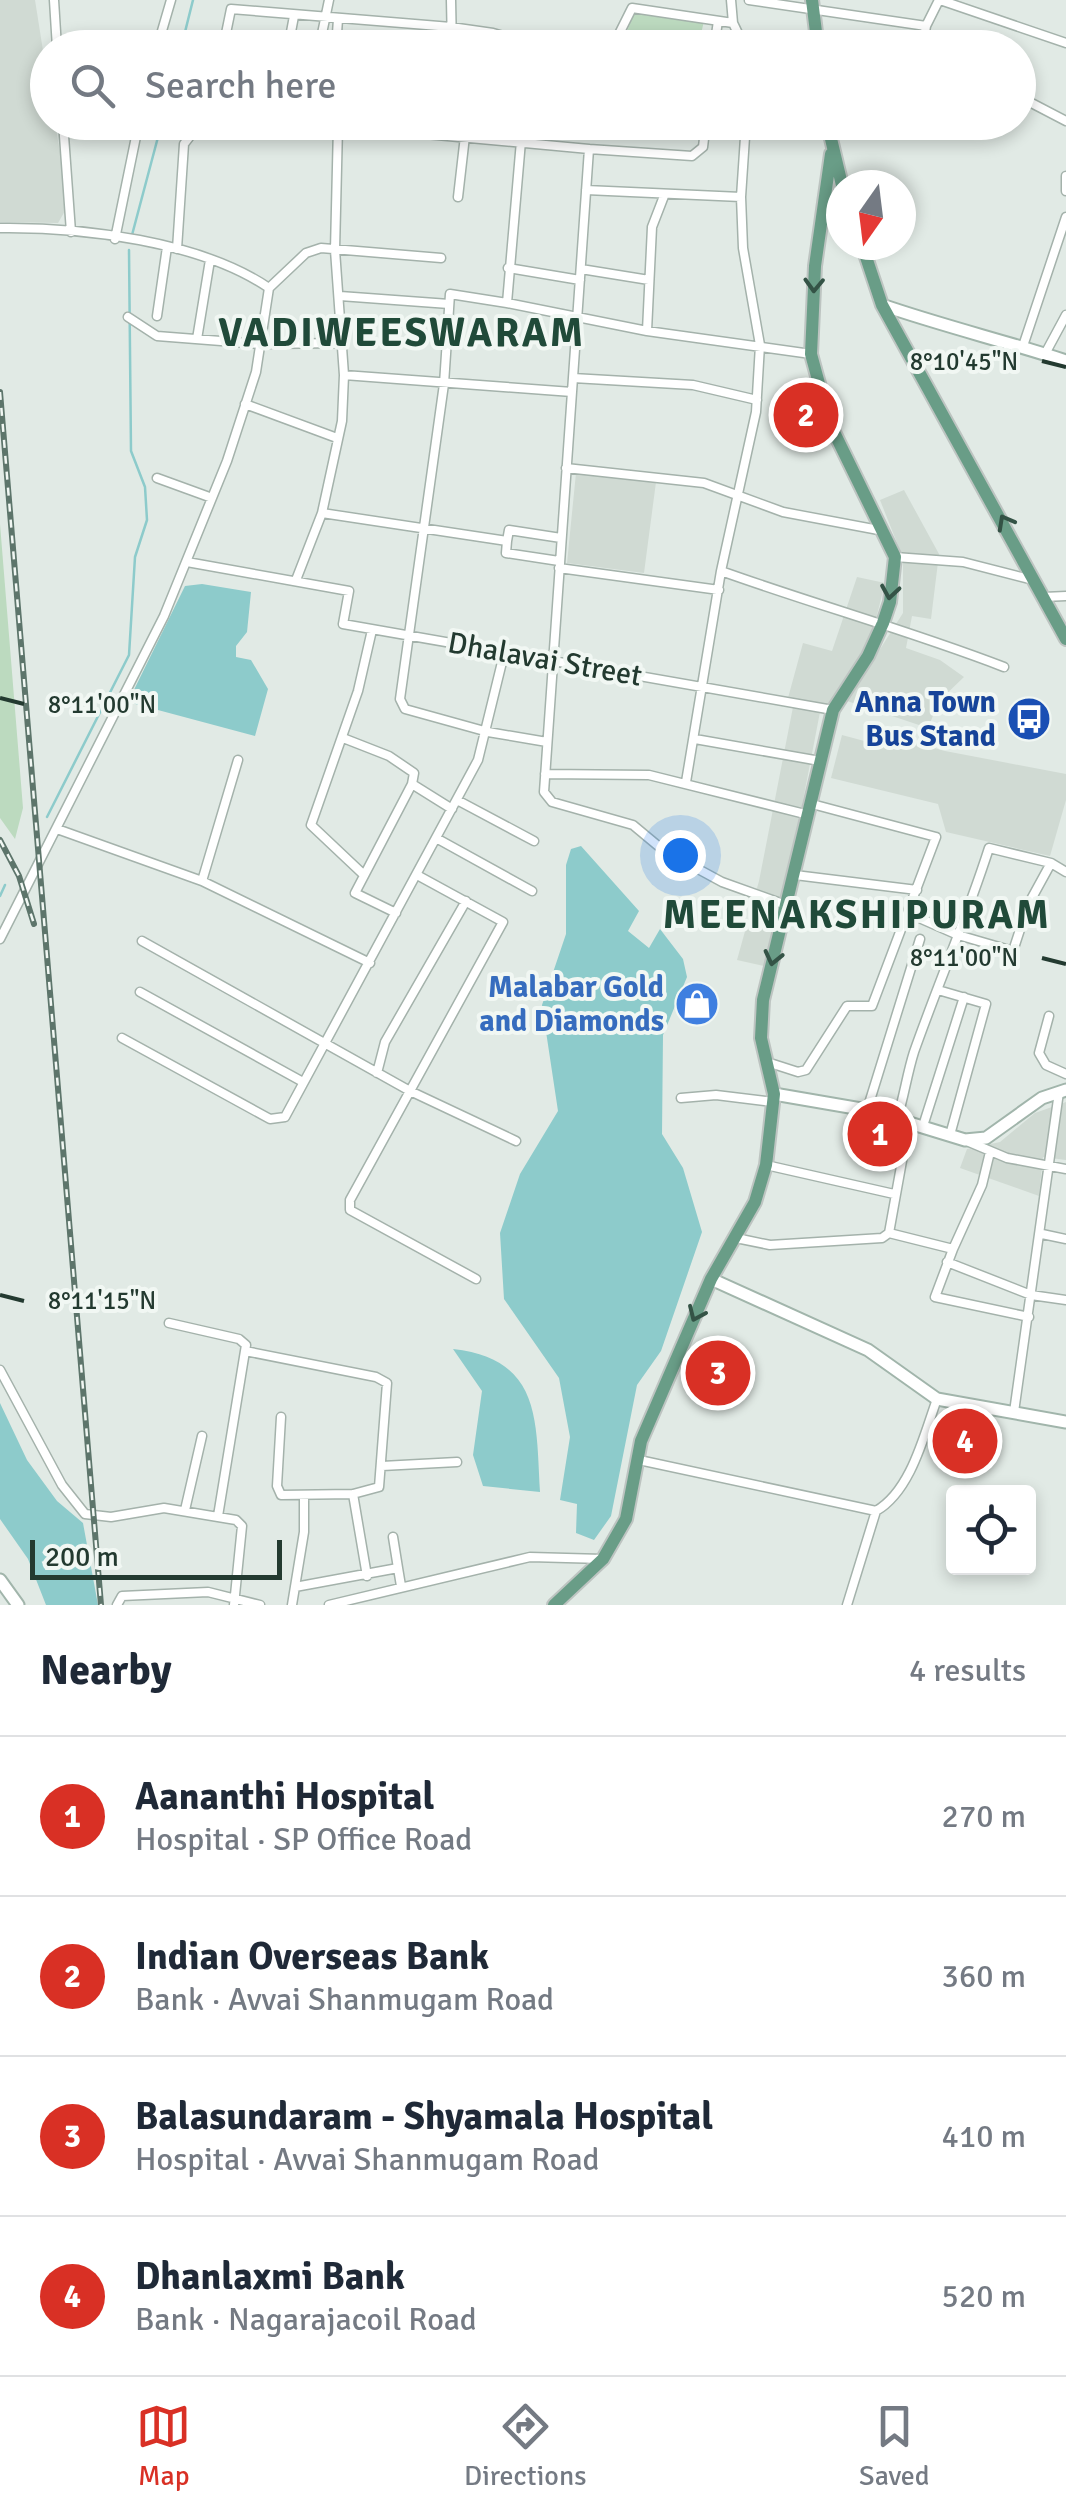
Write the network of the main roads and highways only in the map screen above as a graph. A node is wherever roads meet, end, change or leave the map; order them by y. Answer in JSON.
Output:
{"nodes":[{"id":1,"x":813,"y":5,"type":"edge"},
{"id":2,"x":816,"y":30,"type":"edge"},
{"id":3,"x":829,"y":140,"type":"edge"},
{"id":4,"x":831,"y":154,"type":"junction"},
{"id":5,"x":837,"y":170,"type":"edge"},
{"id":6,"x":867,"y":260,"type":"edge"},
{"id":7,"x":1066,"y":639,"type":"edge"},
{"id":8,"x":554,"y":1605,"type":"edge"}],
"edges":[{"from":1,"to":2,"type":"main road"},
{"from":3,"to":4,"type":"main road"},
{"from":4,"to":5,"type":"main road"},
{"from":4,"to":8,"type":"main road","one_way":true},
{"from":7,"to":6,"type":"main road","one_way":true}]}
